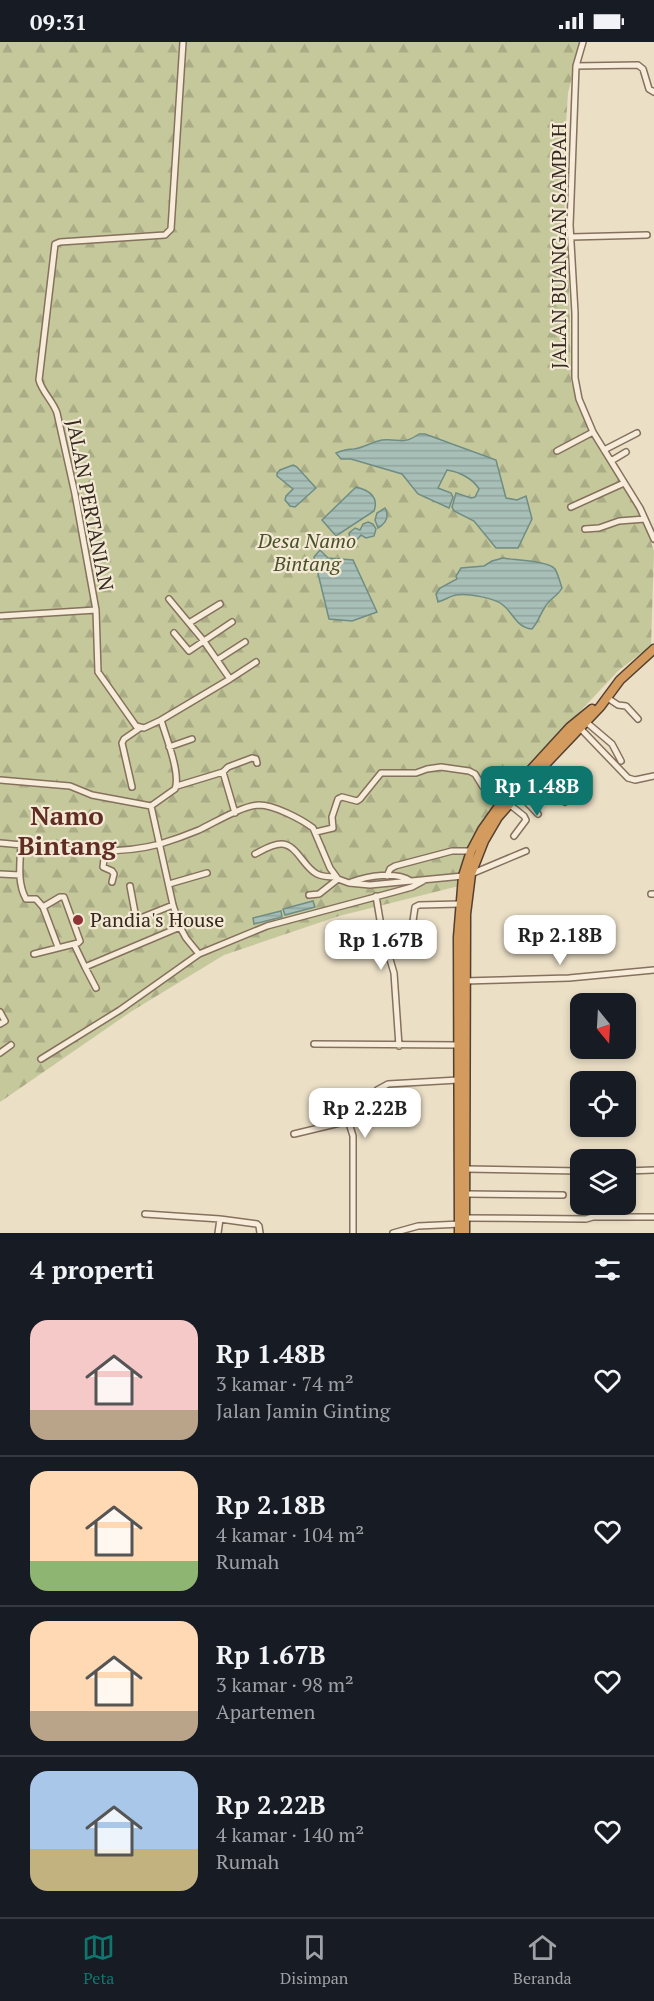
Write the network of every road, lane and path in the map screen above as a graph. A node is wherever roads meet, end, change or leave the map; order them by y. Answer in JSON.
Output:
{"nodes":[{"id":1,"x":183,"y":42,"type":"edge"},
{"id":2,"x":583,"y":42,"type":"edge"},
{"id":3,"x":576,"y":66,"type":"junction"},
{"id":4,"x":654,"y":92,"type":"edge"},
{"id":5,"x":647,"y":235,"type":"dead end"},
{"id":6,"x":571,"y":237,"type":"junction"},
{"id":7,"x":593,"y":432,"type":"junction"},
{"id":8,"x":637,"y":433,"type":"dead end"},
{"id":9,"x":604,"y":450,"type":"junction"},
{"id":10,"x":557,"y":451,"type":"dead end"},
{"id":11,"x":626,"y":452,"type":"dead end"},
{"id":12,"x":611,"y":461,"type":"junction"},
{"id":13,"x":624,"y":483,"type":"junction"},
{"id":14,"x":572,"y":507,"type":"dead end"},
{"id":15,"x":645,"y":519,"type":"junction"},
{"id":16,"x":585,"y":529,"type":"dead end"},
{"id":17,"x":654,"y":539,"type":"edge"},
{"id":18,"x":169,"y":599,"type":"dead end"},
{"id":19,"x":220,"y":604,"type":"dead end"},
{"id":20,"x":96,"y":610,"type":"junction"},
{"id":21,"x":0,"y":616,"type":"edge"},
{"id":22,"x":232,"y":622,"type":"dead end"},
{"id":23,"x":189,"y":623,"type":"junction"},
{"id":24,"x":174,"y":633,"type":"dead end"},
{"id":25,"x":203,"y":640,"type":"junction"},
{"id":26,"x":244,"y":642,"type":"dead end"},
{"id":27,"x":654,"y":649,"type":"edge"},
{"id":28,"x":217,"y":660,"type":"junction"},
{"id":29,"x":256,"y":662,"type":"dead end"},
{"id":30,"x":230,"y":679,"type":"junction"},
{"id":31,"x":605,"y":698,"type":"junction"},
{"id":32,"x":638,"y":719,"type":"dead end"},
{"id":33,"x":161,"y":720,"type":"junction"},
{"id":34,"x":583,"y":723,"type":"junction"},
{"id":35,"x":140,"y":728,"type":"junction"},
{"id":36,"x":192,"y":739,"type":"dead end"},
{"id":37,"x":169,"y":747,"type":"junction"},
{"id":38,"x":621,"y":761,"type":"dead end"},
{"id":39,"x":257,"y":763,"type":"dead end"},
{"id":40,"x":223,"y":772,"type":"junction"},
{"id":41,"x":537,"y":772,"type":"junction"},
{"id":42,"x":654,"y":776,"type":"edge"},
{"id":43,"x":0,"y":780,"type":"edge"},
{"id":44,"x":177,"y":786,"type":"junction"},
{"id":45,"x":132,"y":788,"type":"dead end"},
{"id":46,"x":518,"y":793,"type":"junction"},
{"id":47,"x":506,"y":802,"type":"junction"},
{"id":48,"x":566,"y":802,"type":"dead end"},
{"id":49,"x":151,"y":806,"type":"junction"},
{"id":50,"x":235,"y":813,"type":"junction"},
{"id":51,"x":538,"y":814,"type":"dead end"},
{"id":52,"x":316,"y":832,"type":"junction"},
{"id":53,"x":514,"y":836,"type":"dead end"},
{"id":54,"x":0,"y":843,"type":"edge"},
{"id":55,"x":160,"y":844,"type":"junction"},
{"id":56,"x":21,"y":845,"type":"junction"},
{"id":57,"x":105,"y":850,"type":"junction"},
{"id":58,"x":471,"y":851,"type":"junction"},
{"id":59,"x":526,"y":851,"type":"dead end"},
{"id":60,"x":255,"y":854,"type":"dead end"},
{"id":61,"x":207,"y":873,"type":"dead end"},
{"id":62,"x":0,"y":874,"type":"edge"},
{"id":63,"x":20,"y":875,"type":"junction"},
{"id":64,"x":467,"y":875,"type":"junction"},
{"id":65,"x":387,"y":876,"type":"junction"},
{"id":66,"x":337,"y":878,"type":"junction"},
{"id":67,"x":425,"y":880,"type":"junction"},
{"id":68,"x":411,"y":881,"type":"junction"},
{"id":69,"x":112,"y":882,"type":"dead end"},
{"id":70,"x":349,"y":883,"type":"junction"},
{"id":71,"x":168,"y":884,"type":"junction"},
{"id":72,"x":130,"y":886,"type":"dead end"},
{"id":73,"x":309,"y":895,"type":"dead end"},
{"id":74,"x":376,"y":896,"type":"junction"},
{"id":75,"x":460,"y":904,"type":"junction"},
{"id":76,"x":173,"y":905,"type":"junction"},
{"id":77,"x":43,"y":907,"type":"junction"},
{"id":78,"x":413,"y":921,"type":"dead end"},
{"id":79,"x":180,"y":927,"type":"junction"},
{"id":80,"x":75,"y":944,"type":"junction"},
{"id":81,"x":58,"y":947,"type":"junction"},
{"id":82,"x":34,"y":954,"type":"dead end"},
{"id":83,"x":199,"y":954,"type":"junction"},
{"id":84,"x":85,"y":967,"type":"junction"},
{"id":85,"x":654,"y":970,"type":"edge"},
{"id":86,"x":462,"y":980,"type":"junction"},
{"id":87,"x":96,"y":988,"type":"dead end"},
{"id":88,"x":0,"y":1012,"type":"edge"},
{"id":89,"x":0,"y":1024,"type":"edge"},
{"id":90,"x":314,"y":1044,"type":"dead end"},
{"id":91,"x":11,"y":1045,"type":"dead end"},
{"id":92,"x":458,"y":1045,"type":"junction"},
{"id":93,"x":399,"y":1046,"type":"junction"},
{"id":94,"x":0,"y":1053,"type":"edge"},
{"id":95,"x":41,"y":1059,"type":"dead end"},
{"id":96,"x":458,"y":1080,"type":"junction"},
{"id":97,"x":349,"y":1123,"type":"junction"},
{"id":98,"x":294,"y":1134,"type":"dead end"},
{"id":99,"x":466,"y":1169,"type":"junction"},
{"id":100,"x":654,"y":1170,"type":"edge"},
{"id":101,"x":570,"y":1171,"type":"edge"},
{"id":102,"x":636,"y":1171,"type":"edge"},
{"id":103,"x":466,"y":1194,"type":"junction"},
{"id":104,"x":563,"y":1195,"type":"dead end"},
{"id":105,"x":144,"y":1214,"type":"dead end"},
{"id":106,"x":654,"y":1217,"type":"edge"},
{"id":107,"x":220,"y":1219,"type":"junction"},
{"id":108,"x":462,"y":1225,"type":"edge"},
{"id":109,"x":218,"y":1233,"type":"edge"},
{"id":110,"x":260,"y":1233,"type":"edge"},
{"id":111,"x":353,"y":1233,"type":"edge"},
{"id":112,"x":393,"y":1233,"type":"edge"}],
"edges":[{"from":1,"to":20,"type":"street","name":"JALAN PERTANIAN"},
{"from":2,"to":3,"type":"street","name":"JALAN BUANGAN SAMPAH"},
{"from":3,"to":4,"type":"street"},
{"from":3,"to":6,"type":"street","name":"JALAN BUANGAN SAMPAH"},
{"from":5,"to":6,"type":"street"},
{"from":6,"to":7,"type":"street","name":"JALAN BUANGAN SAMPAH"},
{"from":7,"to":9,"type":"street","name":"JALAN BUANGAN SAMPAH"},
{"from":7,"to":10,"type":"street"},
{"from":8,"to":9,"type":"street"},
{"from":9,"to":12,"type":"street","name":"JALAN BUANGAN SAMPAH"},
{"from":11,"to":12,"type":"street"},
{"from":12,"to":13,"type":"street","name":"JALAN BUANGAN SAMPAH"},
{"from":13,"to":14,"type":"street"},
{"from":13,"to":15,"type":"street","name":"JALAN BUANGAN SAMPAH"},
{"from":15,"to":16,"type":"street"},
{"from":15,"to":17,"type":"street","name":"JALAN BUANGAN SAMPAH"},
{"from":18,"to":23,"type":"street"},
{"from":19,"to":23,"type":"street"},
{"from":20,"to":21,"type":"street"},
{"from":20,"to":35,"type":"street","name":"JALAN PERTANIAN"},
{"from":22,"to":25,"type":"street"},
{"from":23,"to":25,"type":"street"},
{"from":24,"to":25,"type":"street"},
{"from":25,"to":28,"type":"street"},
{"from":26,"to":28,"type":"street"},
{"from":27,"to":31,"type":"highway"},
{"from":28,"to":30,"type":"street"},
{"from":29,"to":30,"type":"street"},
{"from":30,"to":33,"type":"street"},
{"from":31,"to":32,"type":"street"},
{"from":31,"to":34,"type":"highway"},
{"from":33,"to":35,"type":"street"},
{"from":33,"to":37,"type":"street"},
{"from":34,"to":38,"type":"street"},
{"from":34,"to":41,"type":"highway"},
{"from":34,"to":42,"type":"street"},
{"from":34,"to":47,"type":"highway"},
{"from":35,"to":45,"type":"street"},
{"from":36,"to":37,"type":"street"},
{"from":37,"to":44,"type":"street"},
{"from":39,"to":40,"type":"street"},
{"from":40,"to":44,"type":"street"},
{"from":40,"to":50,"type":"street"},
{"from":41,"to":46,"type":"highway"},
{"from":41,"to":48,"type":"street"},
{"from":43,"to":49,"type":"street"},
{"from":44,"to":49,"type":"street"},
{"from":46,"to":47,"type":"highway"},
{"from":46,"to":51,"type":"street"},
{"from":47,"to":52,"type":"street"},
{"from":47,"to":53,"type":"street"},
{"from":47,"to":58,"type":"highway"},
{"from":47,"to":64,"type":"highway"},
{"from":49,"to":55,"type":"street"},
{"from":50,"to":52,"type":"street"},
{"from":50,"to":55,"type":"street"},
{"from":52,"to":66,"type":"street"},
{"from":54,"to":56,"type":"street"},
{"from":55,"to":57,"type":"street"},
{"from":55,"to":71,"type":"street"},
{"from":56,"to":57,"type":"street"},
{"from":56,"to":63,"type":"street"},
{"from":57,"to":69,"type":"street"},
{"from":58,"to":64,"type":"highway"},
{"from":58,"to":65,"type":"street"},
{"from":59,"to":64,"type":"street"},
{"from":60,"to":66,"type":"street"},
{"from":61,"to":71,"type":"street"},
{"from":62,"to":63,"type":"street"},
{"from":63,"to":77,"type":"street"},
{"from":64,"to":67,"type":"street"},
{"from":64,"to":75,"type":"highway"},
{"from":64,"to":86,"type":"highway"},
{"from":65,"to":68,"type":"street"},
{"from":65,"to":70,"type":"street"},
{"from":66,"to":70,"type":"street"},
{"from":66,"to":73,"type":"street"},
{"from":67,"to":68,"type":"street"},
{"from":67,"to":74,"type":"street"},
{"from":68,"to":70,"type":"street"},
{"from":71,"to":76,"type":"street"},
{"from":72,"to":76,"type":"street"},
{"from":74,"to":83,"type":"street"},
{"from":74,"to":93,"type":"street"},
{"from":75,"to":78,"type":"street"},
{"from":75,"to":86,"type":"highway"},
{"from":76,"to":79,"type":"street"},
{"from":77,"to":80,"type":"street"},
{"from":77,"to":81,"type":"street"},
{"from":79,"to":83,"type":"street"},
{"from":79,"to":84,"type":"street"},
{"from":80,"to":81,"type":"street"},
{"from":80,"to":84,"type":"street"},
{"from":81,"to":82,"type":"street"},
{"from":83,"to":95,"type":"street"},
{"from":84,"to":87,"type":"street"},
{"from":85,"to":86,"type":"street"},
{"from":86,"to":92,"type":"highway"},
{"from":86,"to":99,"type":"highway"},
{"from":88,"to":89,"type":"street"},
{"from":90,"to":93,"type":"street"},
{"from":91,"to":94,"type":"street"},
{"from":92,"to":93,"type":"street"},
{"from":92,"to":96,"type":"highway"},
{"from":96,"to":97,"type":"street"},
{"from":96,"to":108,"type":"highway"},
{"from":97,"to":98,"type":"street"},
{"from":97,"to":111,"type":"street"},
{"from":99,"to":101,"type":"street"},
{"from":99,"to":103,"type":"highway"},
{"from":100,"to":102,"type":"street"},
{"from":103,"to":104,"type":"street"},
{"from":103,"to":108,"type":"highway"},
{"from":105,"to":107,"type":"street"},
{"from":106,"to":108,"type":"street"},
{"from":107,"to":109,"type":"street"},
{"from":107,"to":110,"type":"street"},
{"from":108,"to":112,"type":"street"}]}
